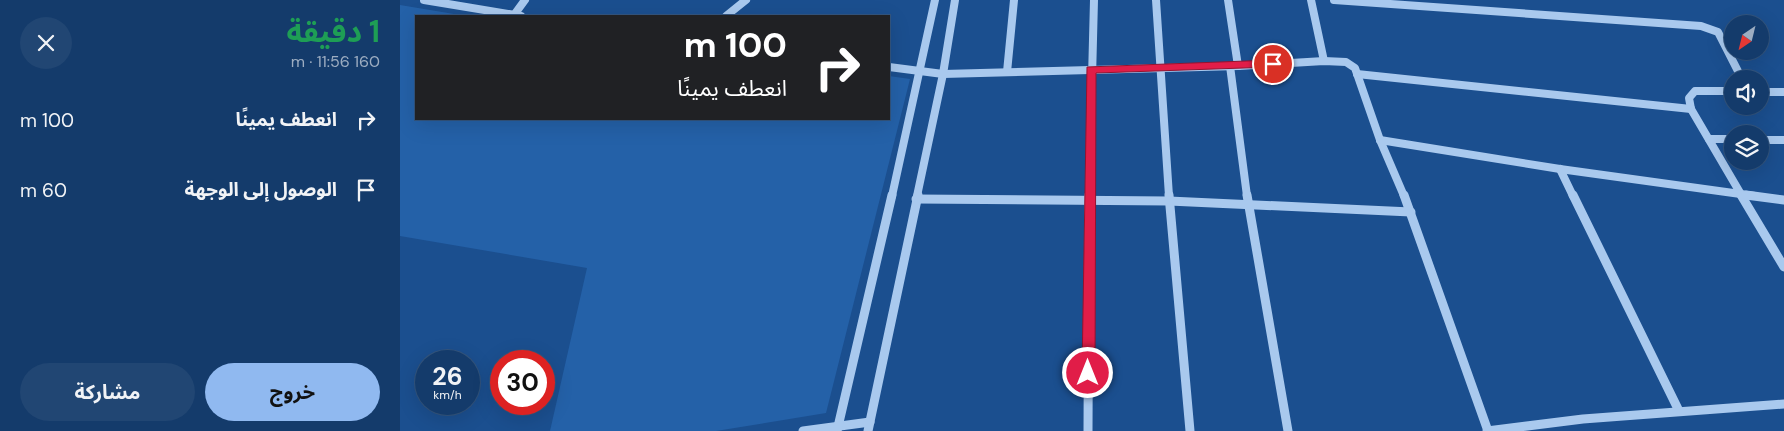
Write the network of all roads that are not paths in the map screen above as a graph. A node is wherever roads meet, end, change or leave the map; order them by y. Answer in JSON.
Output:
{"nodes":[{"id":1,"x":424,"y":0,"type":"edge"},
{"id":2,"x":525,"y":0,"type":"edge"},
{"id":3,"x":746,"y":0,"type":"edge"},
{"id":4,"x":935,"y":0,"type":"edge"},
{"id":5,"x":956,"y":0,"type":"edge"},
{"id":6,"x":1014,"y":0,"type":"edge"},
{"id":7,"x":1094,"y":0,"type":"edge"},
{"id":8,"x":1156,"y":0,"type":"edge"},
{"id":9,"x":1228,"y":0,"type":"edge"},
{"id":10,"x":1311,"y":0,"type":"edge"},
{"id":11,"x":1334,"y":0,"type":"edge"},
{"id":12,"x":512,"y":15,"type":"edge"},
{"id":13,"x":518,"y":15,"type":"edge"},
{"id":14,"x":727,"y":15,"type":"edge"},
{"id":15,"x":1324,"y":61,"type":"junction"},
{"id":16,"x":1234,"y":66,"type":"junction"},
{"id":17,"x":890,"y":67,"type":"edge"},
{"id":18,"x":1159,"y":68,"type":"junction"},
{"id":19,"x":1091,"y":70,"type":"junction"},
{"id":20,"x":1737,"y":70,"type":"edge"},
{"id":21,"x":920,"y":71,"type":"junction"},
{"id":22,"x":1007,"y":72,"type":"junction"},
{"id":23,"x":943,"y":74,"type":"junction"},
{"id":24,"x":1357,"y":74,"type":"junction"},
{"id":25,"x":1724,"y":91,"type":"edge"},
{"id":26,"x":1769,"y":92,"type":"edge"},
{"id":27,"x":1784,"y":92,"type":"edge"},
{"id":28,"x":1691,"y":110,"type":"junction"},
{"id":29,"x":1709,"y":139,"type":"junction"},
{"id":30,"x":1724,"y":139,"type":"edge"},
{"id":31,"x":1380,"y":140,"type":"junction"},
{"id":32,"x":1769,"y":140,"type":"edge"},
{"id":33,"x":1784,"y":140,"type":"edge"},
{"id":34,"x":1560,"y":169,"type":"junction"},
{"id":35,"x":1739,"y":193,"type":"junction"},
{"id":36,"x":916,"y":199,"type":"junction"},
{"id":37,"x":1089,"y":199,"type":"junction"},
{"id":38,"x":1784,"y":200,"type":"edge"},
{"id":39,"x":1168,"y":201,"type":"junction"},
{"id":40,"x":1248,"y":203,"type":"junction"},
{"id":41,"x":1411,"y":212,"type":"junction"},
{"id":42,"x":1784,"y":268,"type":"edge"},
{"id":43,"x":1784,"y":404,"type":"edge"},
{"id":44,"x":1679,"y":411,"type":"junction"},
{"id":45,"x":869,"y":426,"type":"edge"},
{"id":46,"x":837,"y":428,"type":"edge"},
{"id":47,"x":803,"y":431,"type":"edge"},
{"id":48,"x":1088,"y":431,"type":"edge"},
{"id":49,"x":1190,"y":431,"type":"edge"},
{"id":50,"x":1288,"y":431,"type":"edge"},
{"id":51,"x":1487,"y":431,"type":"edge"}],
"edges":[{"from":1,"to":12,"type":"street"},
{"from":2,"to":13,"type":"street"},
{"from":3,"to":14,"type":"street"},
{"from":4,"to":21,"type":"street"},
{"from":5,"to":23,"type":"street"},
{"from":6,"to":22,"type":"street"},
{"from":7,"to":19,"type":"street"},
{"from":8,"to":18,"type":"street"},
{"from":9,"to":16,"type":"street"},
{"from":10,"to":15,"type":"street"},
{"from":11,"to":20,"type":"street"},
{"from":15,"to":16,"type":"street"},
{"from":15,"to":24,"type":"street"},
{"from":16,"to":18,"type":"street"},
{"from":16,"to":40,"type":"street"},
{"from":17,"to":21,"type":"street"},
{"from":18,"to":19,"type":"street"},
{"from":18,"to":39,"type":"street"},
{"from":19,"to":22,"type":"street"},
{"from":19,"to":37,"type":"street"},
{"from":21,"to":23,"type":"street"},
{"from":21,"to":46,"type":"street"},
{"from":22,"to":23,"type":"street"},
{"from":23,"to":36,"type":"street"},
{"from":24,"to":28,"type":"street"},
{"from":24,"to":31,"type":"street"},
{"from":25,"to":28,"type":"street"},
{"from":26,"to":27,"type":"street"},
{"from":28,"to":29,"type":"street"},
{"from":29,"to":30,"type":"street"},
{"from":29,"to":35,"type":"street"},
{"from":31,"to":34,"type":"street"},
{"from":31,"to":41,"type":"street"},
{"from":32,"to":33,"type":"street"},
{"from":34,"to":35,"type":"street"},
{"from":34,"to":44,"type":"street"},
{"from":35,"to":38,"type":"street"},
{"from":35,"to":42,"type":"street"},
{"from":36,"to":37,"type":"street"},
{"from":36,"to":45,"type":"street"},
{"from":37,"to":39,"type":"street"},
{"from":37,"to":48,"type":"street"},
{"from":39,"to":40,"type":"street"},
{"from":39,"to":49,"type":"street"},
{"from":40,"to":41,"type":"street"},
{"from":40,"to":50,"type":"street"},
{"from":41,"to":51,"type":"street"},
{"from":43,"to":44,"type":"street"},
{"from":44,"to":51,"type":"street"},
{"from":45,"to":46,"type":"street"},
{"from":46,"to":47,"type":"street"}]}
